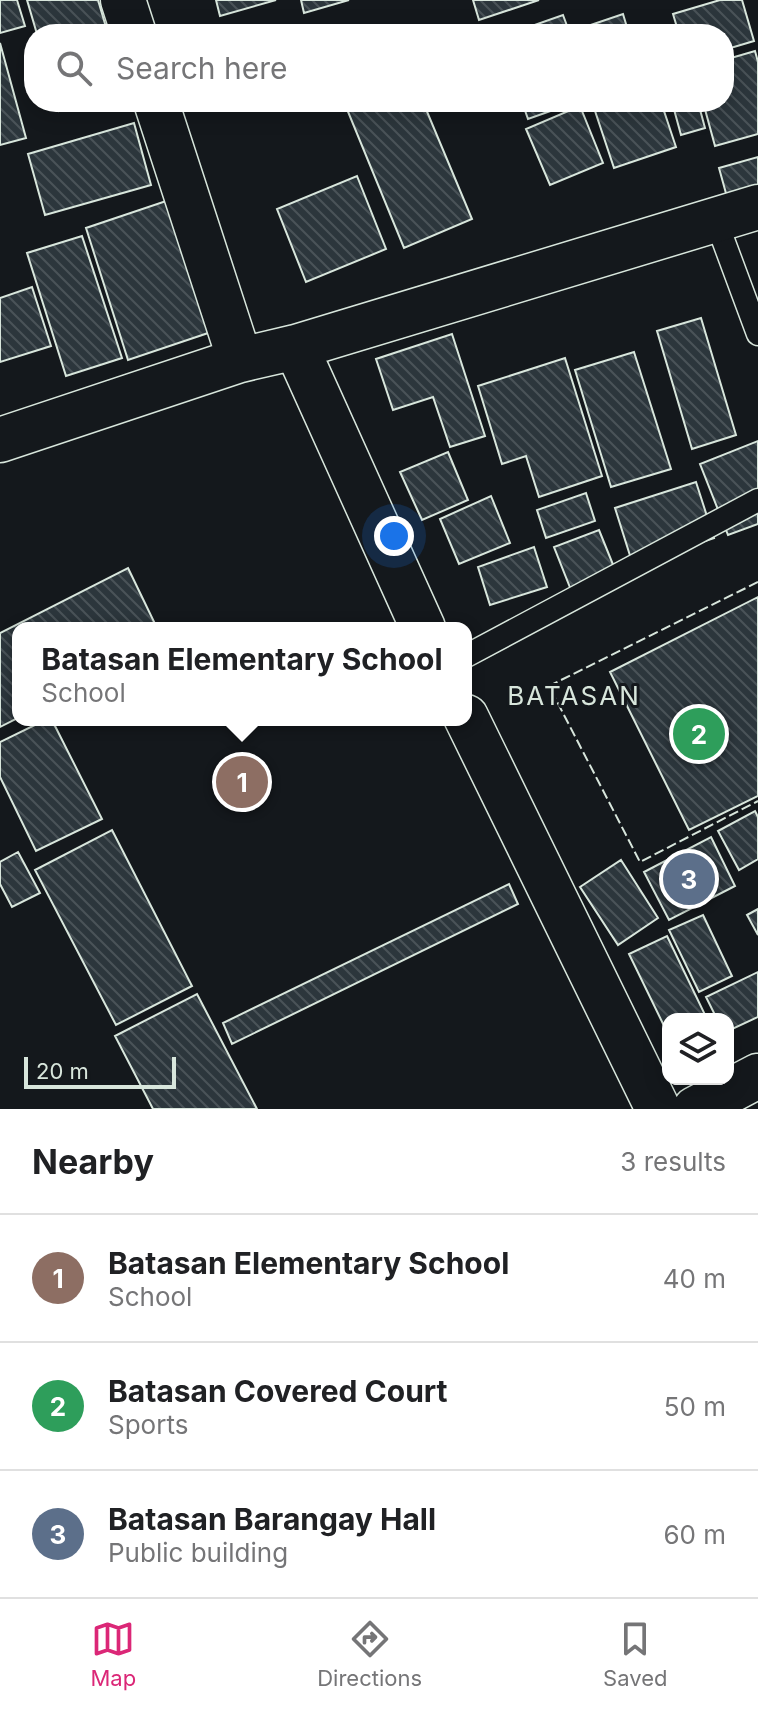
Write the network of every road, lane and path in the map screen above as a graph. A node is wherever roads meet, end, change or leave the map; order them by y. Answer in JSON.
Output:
{"nodes":[{"id":1,"x":123,"y":0,"type":"edge"},
{"id":2,"x":131,"y":24,"type":"edge"},
{"id":3,"x":159,"y":112,"type":"edge"},
{"id":4,"x":758,"y":207,"type":"edge"},
{"id":5,"x":715,"y":218,"type":"junction"},
{"id":6,"x":758,"y":334,"type":"edge"},
{"id":7,"x":296,"y":347,"type":"junction"},
{"id":8,"x":240,"y":360,"type":"junction"},
{"id":9,"x":0,"y":440,"type":"edge"},
{"id":10,"x":758,"y":500,"type":"edge"},
{"id":11,"x":420,"y":622,"type":"edge"},
{"id":12,"x":472,"y":653,"type":"edge"},
{"id":13,"x":470,"y":726,"type":"edge"},
{"id":14,"x":758,"y":1076,"type":"edge"},
{"id":15,"x":658,"y":1109,"type":"edge"},
{"id":16,"x":695,"y":1109,"type":"edge"}],
"edges":[{"from":1,"to":2,"type":"street"},
{"from":3,"to":8,"type":"street"},
{"from":4,"to":5,"type":"street"},
{"from":5,"to":6,"type":"lane"},
{"from":5,"to":7,"type":"street"},
{"from":7,"to":8,"type":"street"},
{"from":7,"to":11,"type":"street"},
{"from":8,"to":9,"type":"street"},
{"from":10,"to":12,"type":"lane"},
{"from":13,"to":15,"type":"street"},
{"from":14,"to":16,"type":"street"}]}
